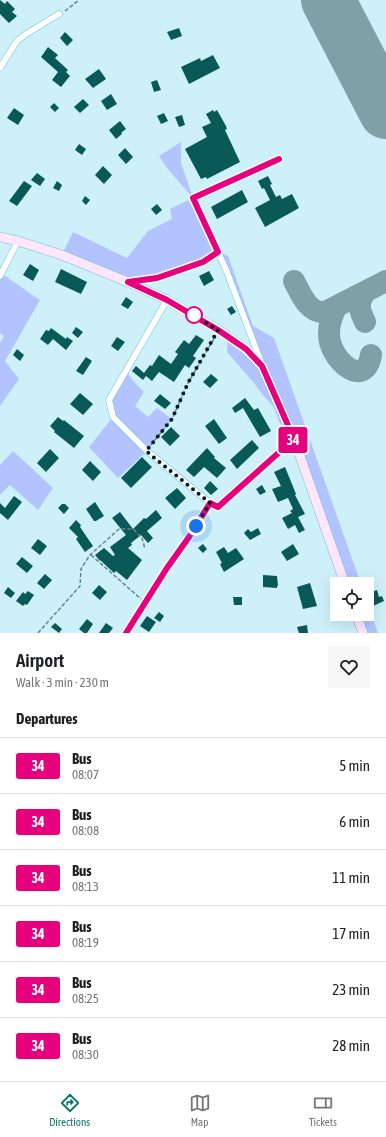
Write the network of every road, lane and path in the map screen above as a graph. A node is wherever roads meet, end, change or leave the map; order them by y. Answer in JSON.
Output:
{"nodes":[{"id":1,"x":79,"y":0,"type":"edge"},
{"id":2,"x":59,"y":14,"type":"joint"},
{"id":3,"x":0,"y":68,"type":"edge"},
{"id":4,"x":279,"y":159,"type":"dead end"},
{"id":5,"x":0,"y":237,"type":"edge"},
{"id":6,"x":18,"y":241,"type":"junction"},
{"id":7,"x":218,"y":252,"type":"junction"},
{"id":8,"x":0,"y":276,"type":"edge"},
{"id":9,"x":128,"y":282,"type":"junction"},
{"id":10,"x":167,"y":300,"type":"junction"},
{"id":11,"x":218,"y":330,"type":"junction"},
{"id":12,"x":262,"y":366,"type":"junction"},
{"id":13,"x":294,"y":439,"type":"junction"},
{"id":14,"x":146,"y":451,"type":"junction"},
{"id":15,"x":210,"y":503,"type":"junction"},
{"id":16,"x":145,"y":549,"type":"dead end"},
{"id":17,"x":90,"y":555,"type":"junction"},
{"id":18,"x":343,"y":577,"type":"edge"},
{"id":19,"x":145,"y":602,"type":"junction"},
{"id":20,"x":359,"y":621,"type":"edge"},
{"id":21,"x":38,"y":633,"type":"edge"},
{"id":22,"x":126,"y":633,"type":"edge"},
{"id":23,"x":363,"y":633,"type":"edge"}],
"edges":[{"from":1,"to":2,"type":"path"},
{"from":2,"to":3,"type":"street"},
{"from":4,"to":7,"type":"lane"},
{"from":5,"to":6,"type":"main road"},
{"from":6,"to":8,"type":"street"},
{"from":6,"to":9,"type":"main road"},
{"from":7,"to":9,"type":"street"},
{"from":7,"to":12,"type":"street"},
{"from":9,"to":10,"type":"main road"},
{"from":10,"to":11,"type":"main road"},
{"from":10,"to":14,"type":"street"},
{"from":11,"to":12,"type":"main road"},
{"from":11,"to":14,"type":"path"},
{"from":12,"to":13,"type":"main road"},
{"from":13,"to":15,"type":"street"},
{"from":13,"to":18,"type":"main road"},
{"from":14,"to":15,"type":"street"},
{"from":15,"to":19,"type":"street"},
{"from":16,"to":17,"type":"path"},
{"from":17,"to":19,"type":"path"},
{"from":17,"to":21,"type":"path"},
{"from":19,"to":22,"type":"street"},
{"from":20,"to":23,"type":"main road"}]}
